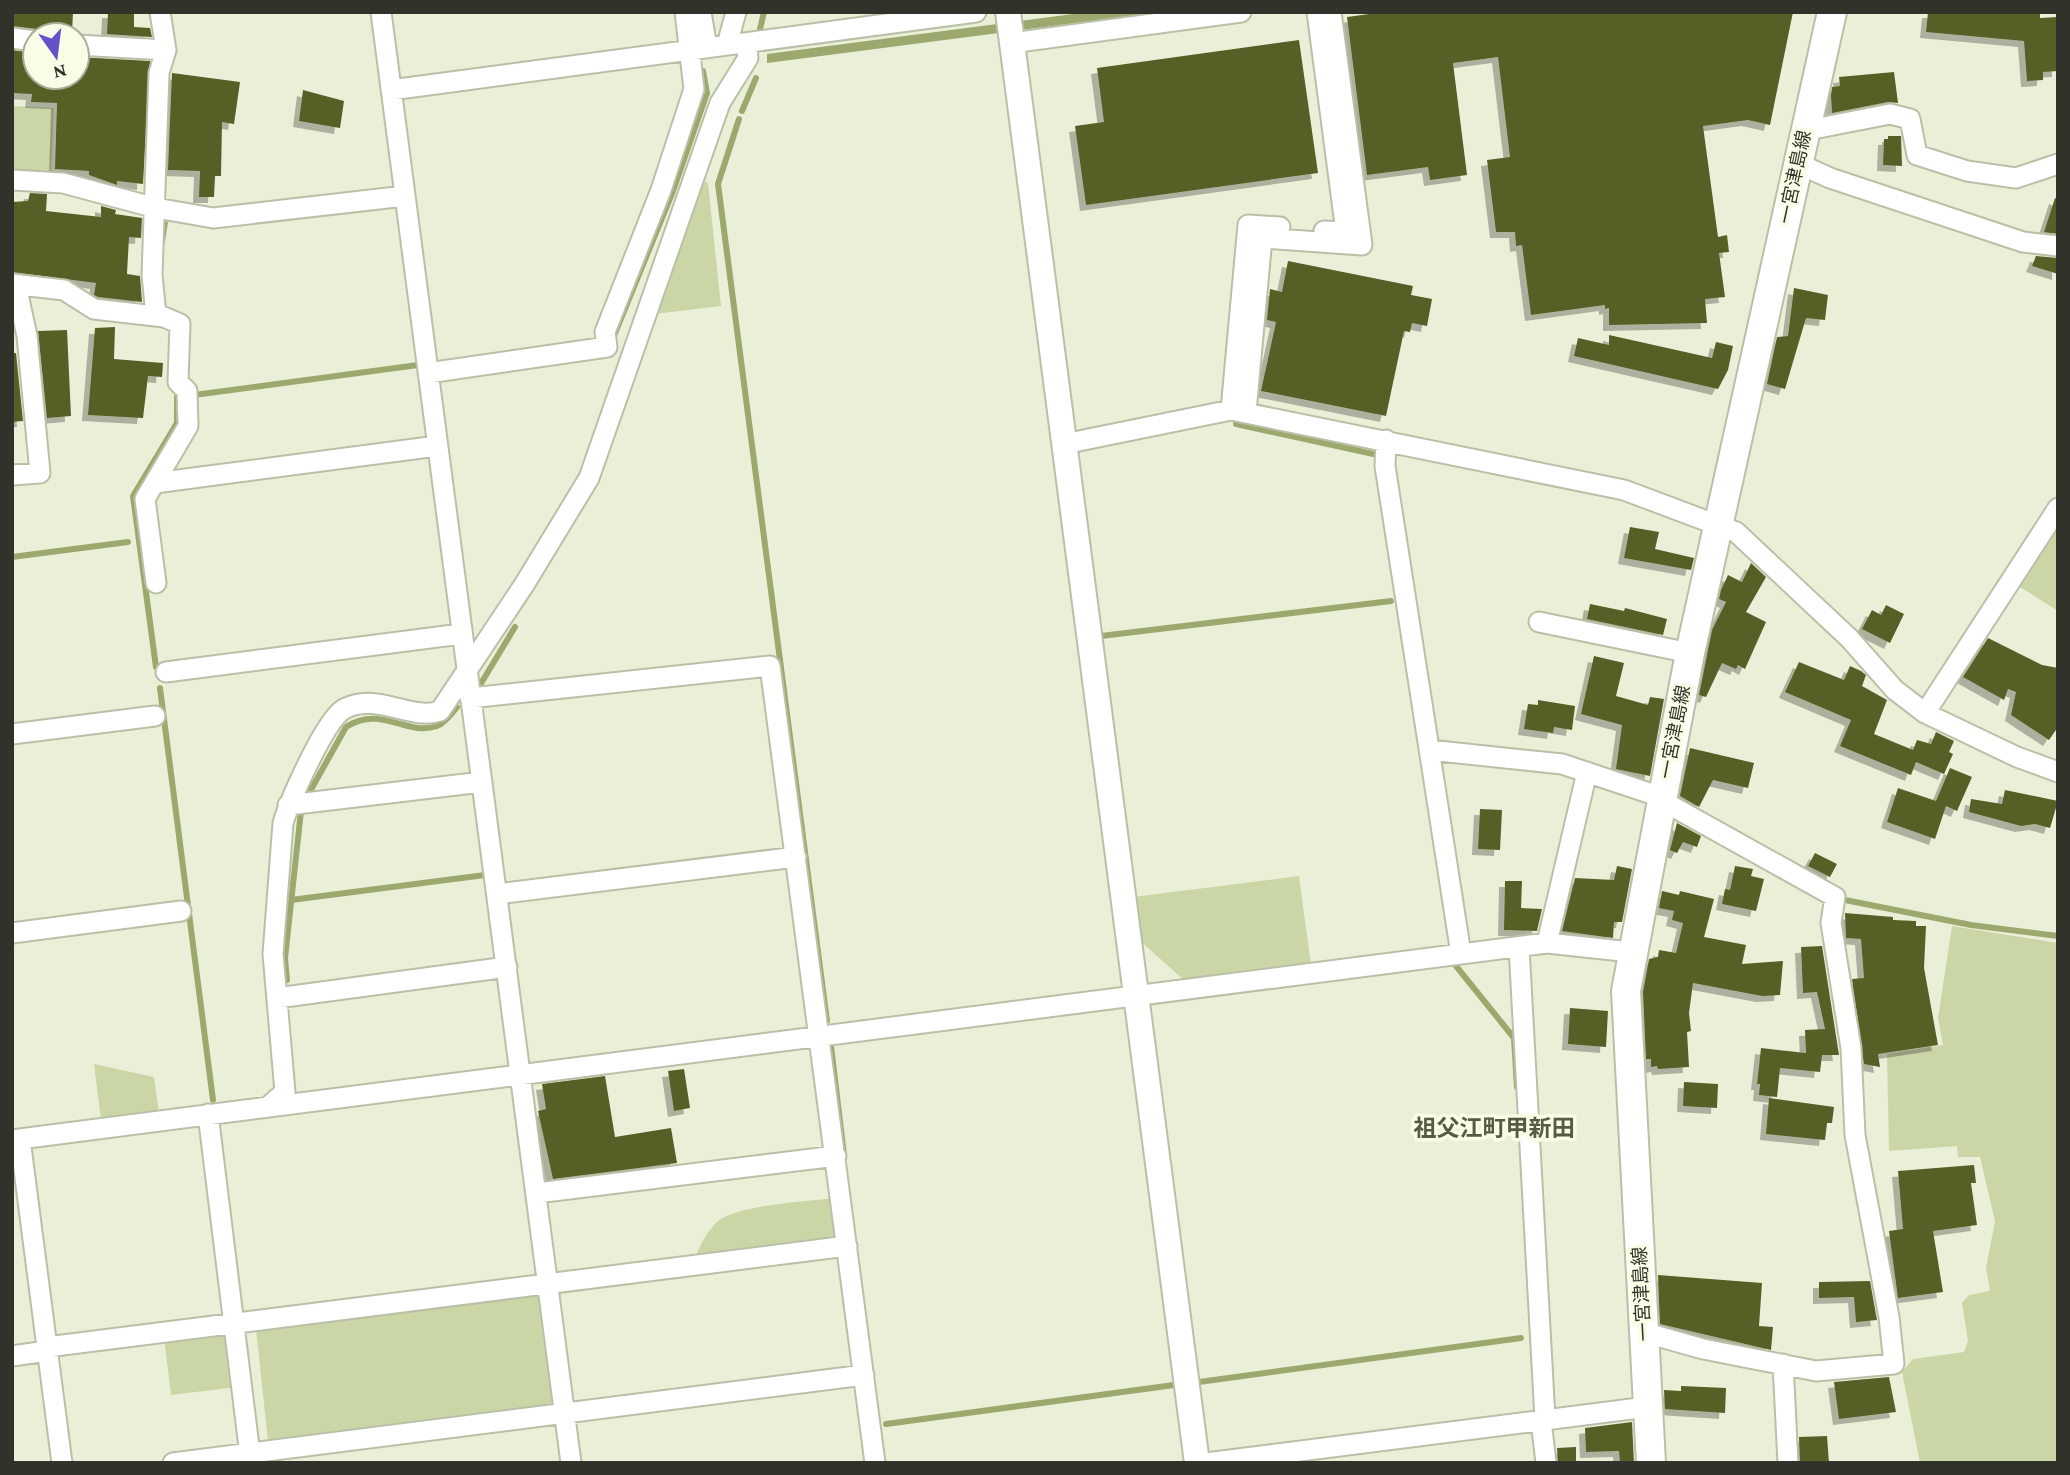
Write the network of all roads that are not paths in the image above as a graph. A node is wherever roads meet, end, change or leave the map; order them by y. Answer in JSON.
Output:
{"nodes":[{"id":1,"x":160,"y":12,"type":"edge"},
{"id":2,"x":382,"y":12,"type":"edge"},
{"id":3,"x":685,"y":12,"type":"edge"},
{"id":4,"x":701,"y":12,"type":"edge"},
{"id":5,"x":736,"y":12,"type":"edge"},
{"id":6,"x":976,"y":12,"type":"edge"},
{"id":7,"x":1241,"y":12,"type":"edge"},
{"id":8,"x":1832,"y":12,"type":"edge"},
{"id":9,"x":1324,"y":15,"type":"edge"},
{"id":10,"x":1009,"y":27,"type":"edge"},
{"id":11,"x":737,"y":44,"type":"junction"},
{"id":12,"x":91,"y":46,"type":"edge"},
{"id":13,"x":698,"y":49,"type":"junction"},
{"id":14,"x":166,"y":50,"type":"junction"},
{"id":15,"x":391,"y":90,"type":"junction"},
{"id":16,"x":1803,"y":131,"type":"junction"},
{"id":17,"x":1797,"y":163,"type":"junction"},
{"id":18,"x":2058,"y":164,"type":"edge"},
{"id":19,"x":12,"y":180,"type":"edge"},
{"id":20,"x":405,"y":196,"type":"junction"},
{"id":21,"x":156,"y":208,"type":"junction"},
{"id":22,"x":2058,"y":246,"type":"edge"},
{"id":23,"x":14,"y":285,"type":"edge"},
{"id":24,"x":156,"y":315,"type":"junction"},
{"id":25,"x":428,"y":373,"type":"junction"},
{"id":26,"x":1239,"y":411,"type":"junction"},
{"id":27,"x":1386,"y":440,"type":"junction"},
{"id":28,"x":1064,"y":444,"type":"junction"},
{"id":29,"x":437,"y":446,"type":"junction"},
{"id":30,"x":12,"y":475,"type":"edge"},
{"id":31,"x":155,"y":483,"type":"junction"},
{"id":32,"x":2058,"y":508,"type":"edge"},
{"id":33,"x":1718,"y":525,"type":"junction"},
{"id":34,"x":156,"y":583,"type":"dead end"},
{"id":35,"x":1539,"y":622,"type":"dead end"},
{"id":36,"x":461,"y":634,"type":"junction"},
{"id":37,"x":1690,"y":653,"type":"junction"},
{"id":38,"x":166,"y":672,"type":"dead end"},
{"id":39,"x":467,"y":673,"type":"junction"},
{"id":40,"x":470,"y":698,"type":"junction"},
{"id":41,"x":1925,"y":713,"type":"junction"},
{"id":42,"x":155,"y":716,"type":"dead end"},
{"id":43,"x":12,"y":734,"type":"edge"},
{"id":44,"x":1429,"y":750,"type":"junction"},
{"id":45,"x":1587,"y":772,"type":"junction"},
{"id":46,"x":2058,"y":772,"type":"edge"},
{"id":47,"x":482,"y":782,"type":"junction"},
{"id":48,"x":1661,"y":799,"type":"junction"},
{"id":49,"x":288,"y":805,"type":"junction"},
{"id":50,"x":796,"y":857,"type":"junction"},
{"id":51,"x":497,"y":894,"type":"junction"},
{"id":52,"x":181,"y":911,"type":"dead end"},
{"id":53,"x":12,"y":933,"type":"edge"},
{"id":54,"x":1547,"y":943,"type":"junction"},
{"id":55,"x":1519,"y":947,"type":"junction"},
{"id":56,"x":1631,"y":952,"type":"junction"},
{"id":57,"x":1461,"y":954,"type":"junction"},
{"id":58,"x":507,"y":967,"type":"junction"},
{"id":59,"x":1136,"y":994,"type":"junction"},
{"id":60,"x":277,"y":998,"type":"junction"},
{"id":61,"x":820,"y":1035,"type":"junction"},
{"id":62,"x":522,"y":1073,"type":"junction"},
{"id":63,"x":270,"y":1106,"type":"junction"},
{"id":64,"x":208,"y":1114,"type":"junction"},
{"id":65,"x":16,"y":1139,"type":"edge"},
{"id":66,"x":836,"y":1156,"type":"junction"},
{"id":67,"x":537,"y":1193,"type":"junction"},
{"id":68,"x":847,"y":1245,"type":"junction"},
{"id":69,"x":548,"y":1283,"type":"junction"},
{"id":70,"x":234,"y":1322,"type":"junction"},
{"id":71,"x":1643,"y":1332,"type":"junction"},
{"id":72,"x":47,"y":1349,"type":"junction"},
{"id":73,"x":12,"y":1356,"type":"edge"},
{"id":74,"x":1783,"y":1364,"type":"junction"},
{"id":75,"x":864,"y":1375,"type":"junction"},
{"id":76,"x":1647,"y":1407,"type":"junction"},
{"id":77,"x":565,"y":1413,"type":"junction"},
{"id":78,"x":1543,"y":1420,"type":"junction"},
{"id":79,"x":251,"y":1458,"type":"edge"},
{"id":80,"x":62,"y":1463,"type":"edge"},
{"id":81,"x":173,"y":1463,"type":"edge"},
{"id":82,"x":571,"y":1463,"type":"edge"},
{"id":83,"x":875,"y":1463,"type":"edge"},
{"id":84,"x":1197,"y":1463,"type":"edge"},
{"id":85,"x":1206,"y":1463,"type":"edge"},
{"id":86,"x":1546,"y":1463,"type":"edge"},
{"id":87,"x":1651,"y":1463,"type":"edge"},
{"id":88,"x":1788,"y":1463,"type":"edge"}],
"edges":[{"from":1,"to":14,"type":"street"},
{"from":2,"to":15,"type":"street"},
{"from":3,"to":13,"type":"street"},
{"from":4,"to":13,"type":"street"},
{"from":5,"to":11,"type":"street"},
{"from":6,"to":11,"type":"street"},
{"from":7,"to":10,"type":"street"},
{"from":8,"to":16,"type":"main road","name":"一宮津島線"},
{"from":9,"to":26,"type":"street"},
{"from":10,"to":28,"type":"street"},
{"from":11,"to":13,"type":"street"},
{"from":11,"to":39,"type":"street"},
{"from":12,"to":14,"type":"street"},
{"from":13,"to":15,"type":"street"},
{"from":13,"to":25,"type":"street"},
{"from":14,"to":21,"type":"street"},
{"from":15,"to":20,"type":"street"},
{"from":16,"to":17,"type":"main road","name":"一宮津島線"},
{"from":16,"to":18,"type":"street"},
{"from":17,"to":22,"type":"street"},
{"from":17,"to":33,"type":"main road","name":"一宮津島線"},
{"from":19,"to":21,"type":"street"},
{"from":20,"to":21,"type":"street"},
{"from":20,"to":25,"type":"street"},
{"from":21,"to":24,"type":"street"},
{"from":23,"to":24,"type":"street"},
{"from":23,"to":30,"type":"street"},
{"from":24,"to":31,"type":"street"},
{"from":25,"to":29,"type":"street"},
{"from":26,"to":27,"type":"street"},
{"from":26,"to":28,"type":"street"},
{"from":27,"to":33,"type":"street"},
{"from":27,"to":44,"type":"street"},
{"from":28,"to":59,"type":"street"},
{"from":29,"to":31,"type":"street"},
{"from":29,"to":36,"type":"street"},
{"from":31,"to":34,"type":"street"},
{"from":32,"to":41,"type":"street"},
{"from":33,"to":37,"type":"main road","name":"一宮津島線"},
{"from":33,"to":41,"type":"street"},
{"from":35,"to":37,"type":"street"},
{"from":36,"to":38,"type":"street"},
{"from":36,"to":39,"type":"street"},
{"from":37,"to":48,"type":"main road","name":"一宮津島線"},
{"from":39,"to":40,"type":"street"},
{"from":39,"to":49,"type":"street"},
{"from":40,"to":47,"type":"street"},
{"from":40,"to":50,"type":"street"},
{"from":41,"to":46,"type":"street"},
{"from":42,"to":43,"type":"street"},
{"from":44,"to":45,"type":"street"},
{"from":44,"to":57,"type":"street"},
{"from":45,"to":48,"type":"street"},
{"from":45,"to":54,"type":"street"},
{"from":47,"to":49,"type":"street"},
{"from":47,"to":51,"type":"street"},
{"from":48,"to":56,"type":"main road","name":"一宮津島線"},
{"from":48,"to":74,"type":"street"},
{"from":49,"to":60,"type":"street"},
{"from":50,"to":51,"type":"street"},
{"from":50,"to":61,"type":"street"},
{"from":51,"to":58,"type":"street"},
{"from":52,"to":53,"type":"street"},
{"from":54,"to":55,"type":"street"},
{"from":54,"to":56,"type":"street"},
{"from":55,"to":57,"type":"street"},
{"from":55,"to":78,"type":"street"},
{"from":56,"to":71,"type":"main road","name":"一宮津島線"},
{"from":57,"to":59,"type":"street"},
{"from":58,"to":60,"type":"street"},
{"from":58,"to":62,"type":"street"},
{"from":59,"to":61,"type":"street"},
{"from":59,"to":84,"type":"street"},
{"from":60,"to":63,"type":"street"},
{"from":61,"to":62,"type":"street"},
{"from":61,"to":66,"type":"street"},
{"from":62,"to":63,"type":"street"},
{"from":62,"to":67,"type":"street"},
{"from":63,"to":64,"type":"street"},
{"from":64,"to":65,"type":"street"},
{"from":64,"to":70,"type":"street"},
{"from":65,"to":72,"type":"street"},
{"from":66,"to":67,"type":"street"},
{"from":66,"to":68,"type":"street"},
{"from":67,"to":69,"type":"street"},
{"from":68,"to":69,"type":"street"},
{"from":68,"to":75,"type":"street"},
{"from":69,"to":70,"type":"street"},
{"from":69,"to":77,"type":"street"},
{"from":70,"to":72,"type":"street"},
{"from":70,"to":79,"type":"street"},
{"from":71,"to":74,"type":"street"},
{"from":71,"to":76,"type":"main road","name":"一宮津島線"},
{"from":72,"to":73,"type":"street"},
{"from":72,"to":80,"type":"street"},
{"from":74,"to":88,"type":"street"},
{"from":75,"to":77,"type":"street"},
{"from":75,"to":83,"type":"street"},
{"from":76,"to":78,"type":"street"},
{"from":76,"to":87,"type":"main road","name":"一宮津島線"},
{"from":77,"to":79,"type":"street"},
{"from":77,"to":82,"type":"street"},
{"from":78,"to":85,"type":"street"},
{"from":78,"to":86,"type":"street"},
{"from":79,"to":81,"type":"street"}]}
